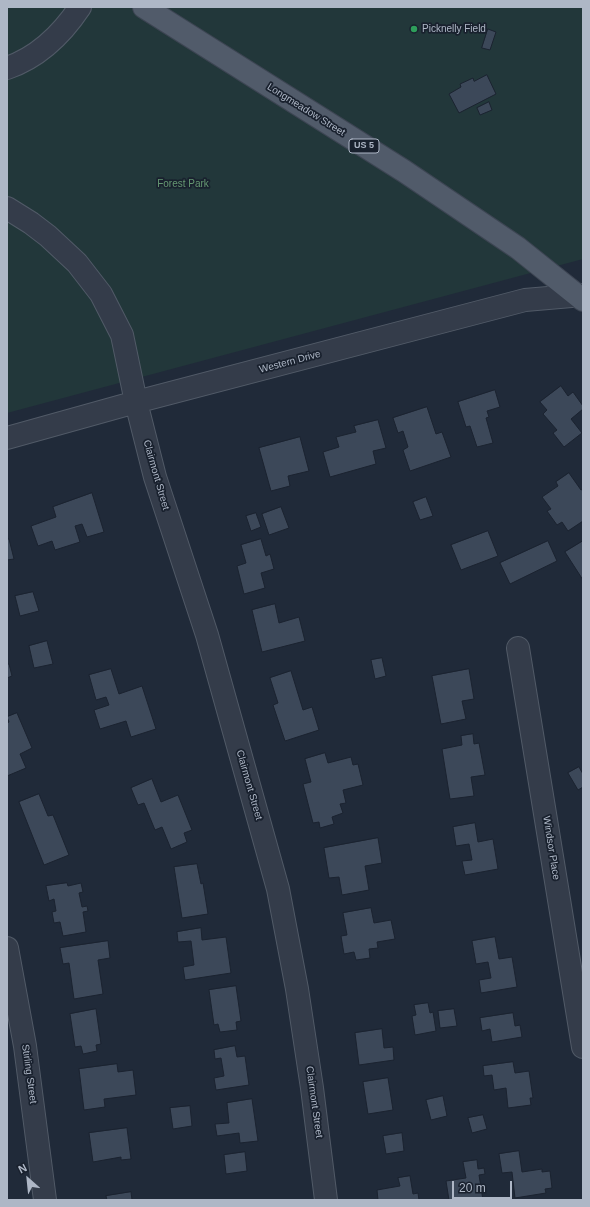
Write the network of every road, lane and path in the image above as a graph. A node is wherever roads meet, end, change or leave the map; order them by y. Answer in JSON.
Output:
{"nodes":[{"id":1,"x":80,"y":7,"type":"edge"},
{"id":2,"x":144,"y":7,"type":"edge"},
{"id":3,"x":7,"y":68,"type":"edge"},
{"id":4,"x":7,"y":208,"type":"edge"},
{"id":5,"x":581,"y":297,"type":"edge"},
{"id":6,"x":136,"y":402,"type":"junction"},
{"id":7,"x":7,"y":438,"type":"edge"},
{"id":8,"x":518,"y":648,"type":"dead end"},
{"id":9,"x":7,"y":948,"type":"edge"},
{"id":10,"x":583,"y":1047,"type":"edge"},
{"id":11,"x":45,"y":1200,"type":"edge"},
{"id":12,"x":326,"y":1200,"type":"edge"}],
"edges":[{"from":1,"to":3,"type":"street"},
{"from":2,"to":5,"type":"main road","name":"Longmeadow Street","number":"US 5"},
{"from":4,"to":6,"type":"street","name":"Clairmont Street"},
{"from":5,"to":6,"type":"street","name":"Western Drive"},
{"from":6,"to":7,"type":"street","name":"Western Drive"},
{"from":6,"to":12,"type":"street","name":"Clairmont Street"},
{"from":8,"to":10,"type":"street","name":"Windsor Place"},
{"from":9,"to":11,"type":"street","name":"Stirling Street"}]}
